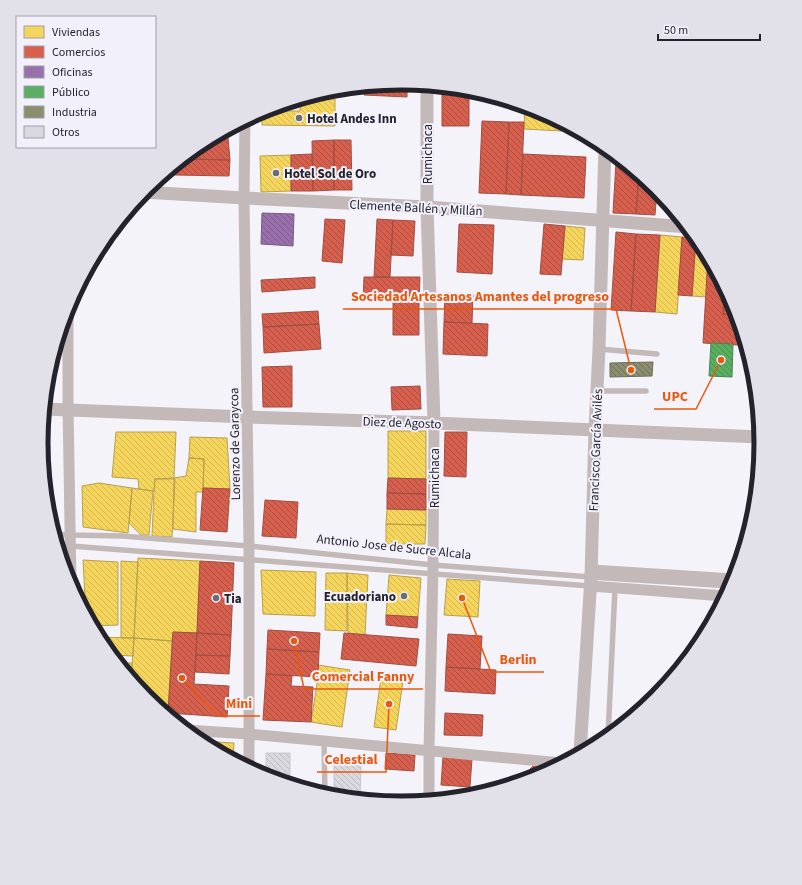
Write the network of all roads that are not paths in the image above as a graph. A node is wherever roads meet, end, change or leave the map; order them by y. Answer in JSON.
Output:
{"nodes":[{"id":1,"x":426,"y":90,"type":"edge"},
{"id":2,"x":245,"y":126,"type":"edge"},
{"id":3,"x":605,"y":154,"type":"edge"},
{"id":4,"x":152,"y":193,"type":"edge"},
{"id":5,"x":244,"y":198,"type":"junction"},
{"id":6,"x":427,"y":207,"type":"junction"},
{"id":7,"x":602,"y":221,"type":"junction"},
{"id":8,"x":680,"y":226,"type":"edge"},
{"id":9,"x":68,"y":326,"type":"edge"},
{"id":10,"x":599,"y":349,"type":"junction"},
{"id":11,"x":657,"y":354,"type":"dead end"},
{"id":12,"x":596,"y":391,"type":"junction"},
{"id":13,"x":646,"y":391,"type":"dead end"},
{"id":14,"x":50,"y":409,"type":"edge"},
{"id":15,"x":68,"y":409,"type":"junction"},
{"id":16,"x":247,"y":417,"type":"junction"},
{"id":17,"x":434,"y":423,"type":"junction"},
{"id":18,"x":595,"y":430,"type":"junction"},
{"id":19,"x":754,"y":438,"type":"edge"},
{"id":20,"x":61,"y":537,"type":"edge"},
{"id":21,"x":70,"y":541,"type":"junction"},
{"id":22,"x":63,"y":543,"type":"edge"},
{"id":23,"x":249,"y":546,"type":"junction"},
{"id":24,"x":248,"y":560,"type":"junction"},
{"id":25,"x":71,"y":566,"type":"edge"},
{"id":26,"x":433,"y":569,"type":"junction"},
{"id":27,"x":591,"y":578,"type":"junction"},
{"id":28,"x":727,"y":578,"type":"edge"},
{"id":29,"x":724,"y":586,"type":"edge"},
{"id":30,"x":614,"y":588,"type":"junction"},
{"id":31,"x":719,"y":596,"type":"edge"},
{"id":32,"x":608,"y":728,"type":"edge"},
{"id":33,"x":197,"y":731,"type":"edge"},
{"id":34,"x":249,"y":734,"type":"junction"},
{"id":35,"x":324,"y":741,"type":"junction"},
{"id":36,"x":580,"y":746,"type":"edge"},
{"id":37,"x":429,"y":751,"type":"junction"},
{"id":38,"x":249,"y":761,"type":"edge"},
{"id":39,"x":551,"y":762,"type":"edge"},
{"id":40,"x":325,"y":787,"type":"edge"},
{"id":41,"x":429,"y":794,"type":"edge"}],
"edges":[{"from":1,"to":6,"type":"street","name":"Rumichaca"},
{"from":2,"to":5,"type":"street","name":"Lorenzo de Garaycoa"},
{"from":3,"to":7,"type":"street","name":"Francisco García Avilés"},
{"from":4,"to":5,"type":"street","name":"Clemente Ballén y Millán"},
{"from":5,"to":6,"type":"street","name":"Clemente Ballén y Millán"},
{"from":5,"to":16,"type":"street","name":"Lorenzo de Garaycoa"},
{"from":6,"to":7,"type":"street","name":"Clemente Ballén y Millán"},
{"from":6,"to":17,"type":"street","name":"Rumichaca"},
{"from":7,"to":8,"type":"street","name":"Clemente Ballén y Millán"},
{"from":7,"to":10,"type":"street","name":"Francisco García Avilés"},
{"from":9,"to":15,"type":"street"},
{"from":10,"to":11,"type":"lane"},
{"from":10,"to":12,"type":"street","name":"Francisco García Avilés"},
{"from":12,"to":13,"type":"lane"},
{"from":12,"to":18,"type":"street","name":"Francisco García Avilés"},
{"from":14,"to":15,"type":"street","name":"Diez de Agosto"},
{"from":15,"to":16,"type":"street","name":"Diez de Agosto"},
{"from":15,"to":21,"type":"street"},
{"from":16,"to":17,"type":"street","name":"Diez de Agosto"},
{"from":16,"to":23,"type":"street","name":"Lorenzo de Garaycoa"},
{"from":17,"to":18,"type":"street","name":"Diez de Agosto"},
{"from":17,"to":26,"type":"street","name":"Rumichaca"},
{"from":18,"to":19,"type":"street","name":"Diez de Agosto"},
{"from":18,"to":27,"type":"street","name":"Francisco García Avilés"},
{"from":20,"to":21,"type":"lane","name":"Antonio Jose de Sucre Alcala"},
{"from":21,"to":22,"type":"lane","name":"Antonio Jose de Sucre Alcala"},
{"from":21,"to":23,"type":"lane","name":"Antonio Jose de Sucre Alcala"},
{"from":21,"to":24,"type":"lane","name":"Antonio Jose de Sucre Alcala"},
{"from":21,"to":25,"type":"street"},
{"from":23,"to":24,"type":"street","name":"Lorenzo de Garaycoa"},
{"from":23,"to":26,"type":"lane","name":"Antonio Jose de Sucre Alcala"},
{"from":24,"to":26,"type":"lane","name":"Antonio Jose de Sucre Alcala"},
{"from":24,"to":34,"type":"street","name":"Lorenzo de Garaycoa"},
{"from":26,"to":27,"type":"lane","name":"Antonio Jose de Sucre Alcala"},
{"from":26,"to":27,"type":"lane","name":"Antonio Jose de Sucre Alcala"},
{"from":26,"to":37,"type":"street","name":"Rumichaca"},
{"from":27,"to":28,"type":"street","name":"Antonio Jose de Sucre Alcala"},
{"from":27,"to":29,"type":"lane","name":"Antonio Jose de Sucre Alcala"},
{"from":27,"to":30,"type":"street","name":"Antonio Jose de Sucre Alcala"},
{"from":27,"to":36,"type":"street","name":"Francisco García Avilés"},
{"from":30,"to":31,"type":"street","name":"Antonio Jose de Sucre Alcala"},
{"from":30,"to":32,"type":"lane"},
{"from":33,"to":34,"type":"street"},
{"from":34,"to":35,"type":"street"},
{"from":34,"to":38,"type":"street","name":"Lorenzo de Garaycoa"},
{"from":35,"to":37,"type":"street"},
{"from":35,"to":40,"type":"lane"},
{"from":37,"to":39,"type":"street"},
{"from":37,"to":41,"type":"street","name":"Rumichaca"}]}
